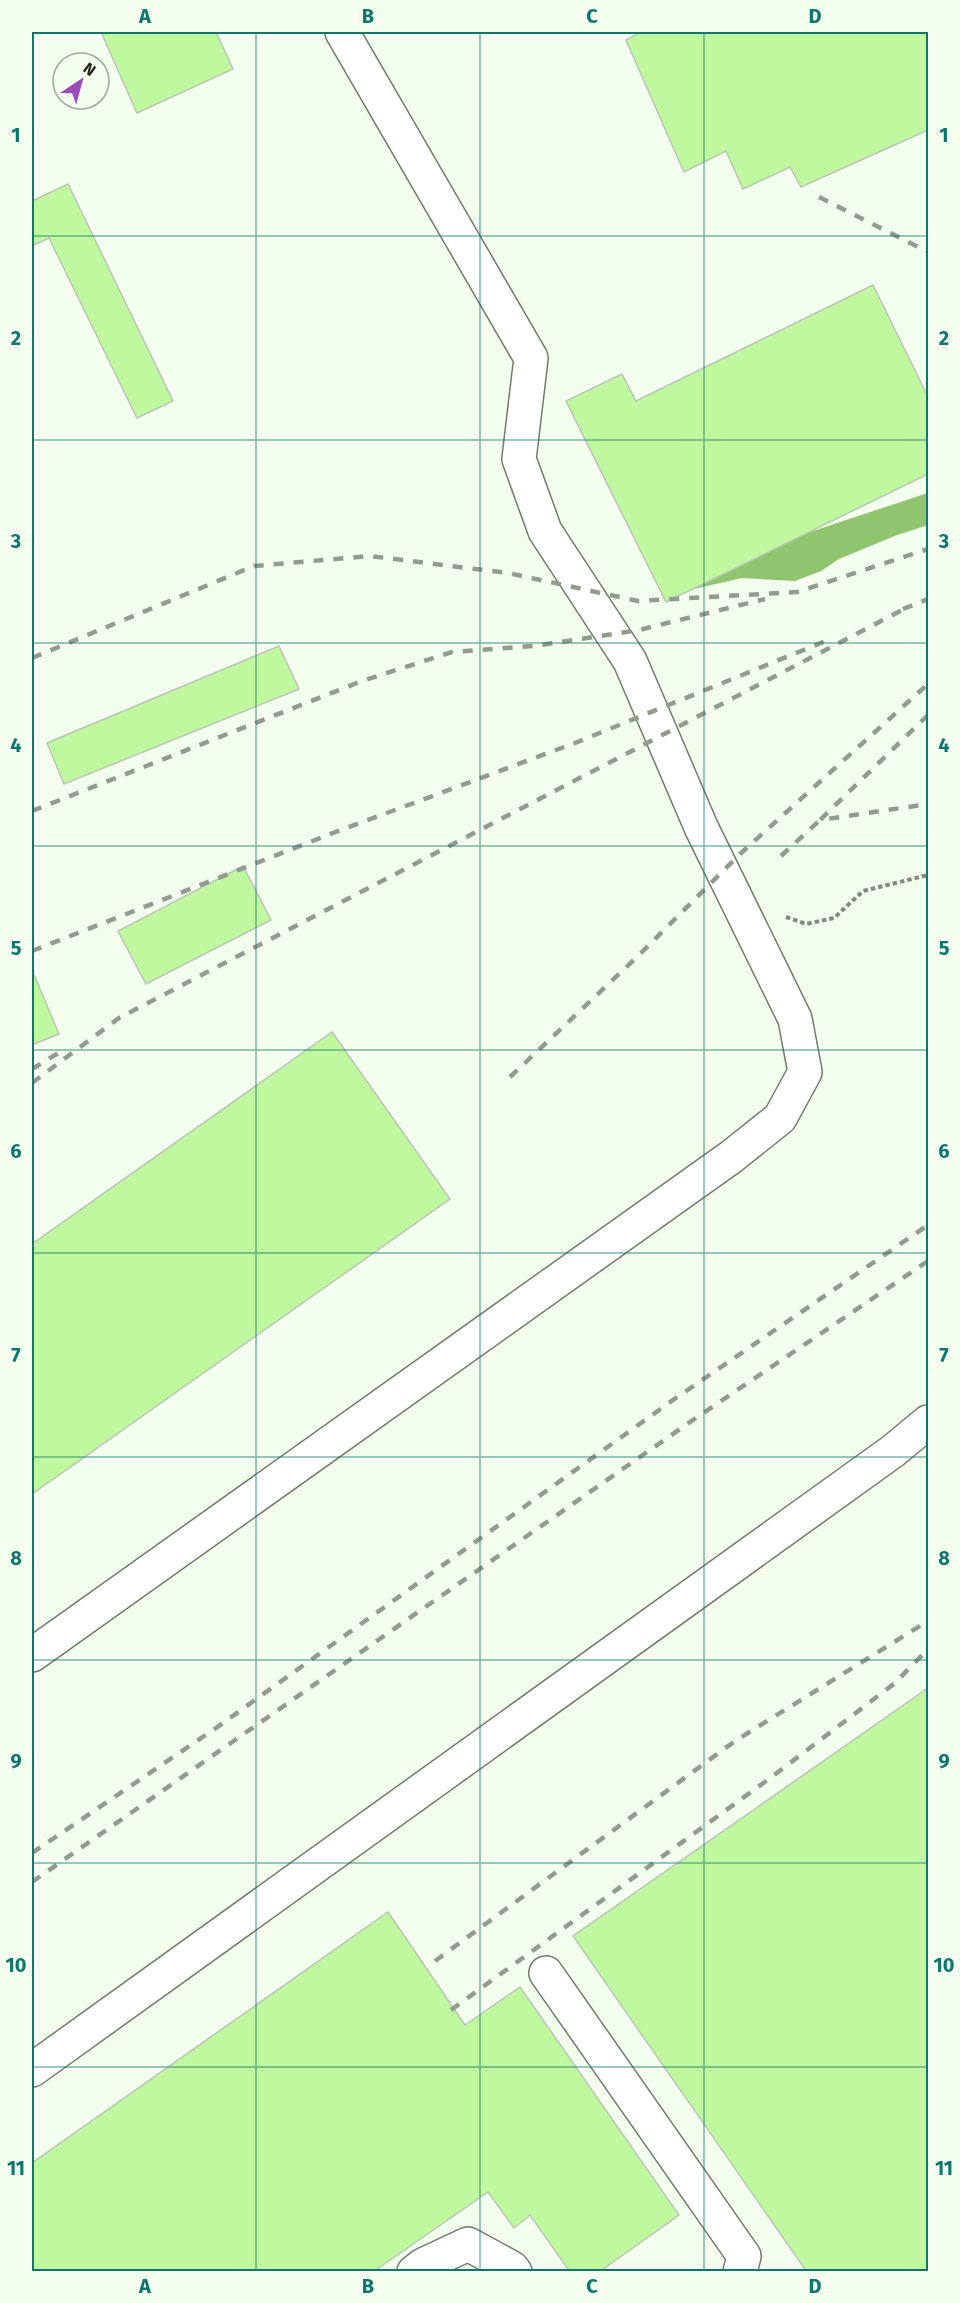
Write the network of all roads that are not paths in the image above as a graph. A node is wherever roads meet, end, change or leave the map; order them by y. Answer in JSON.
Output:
{"nodes":[{"id":1,"x":342,"y":32,"type":"edge"},
{"id":2,"x":925,"y":1433,"type":"edge"},
{"id":3,"x":32,"y":1654,"type":"edge"},
{"id":4,"x":546,"y":1974,"type":"dead end"},
{"id":5,"x":32,"y":2070,"type":"edge"},
{"id":6,"x":414,"y":2271,"type":"edge"},
{"id":7,"x":516,"y":2271,"type":"edge"},
{"id":8,"x":740,"y":2271,"type":"edge"}],
"edges":[{"from":1,"to":3,"type":"street"},
{"from":2,"to":5,"type":"street"},
{"from":4,"to":8,"type":"street"},
{"from":6,"to":7,"type":"street"}]}
